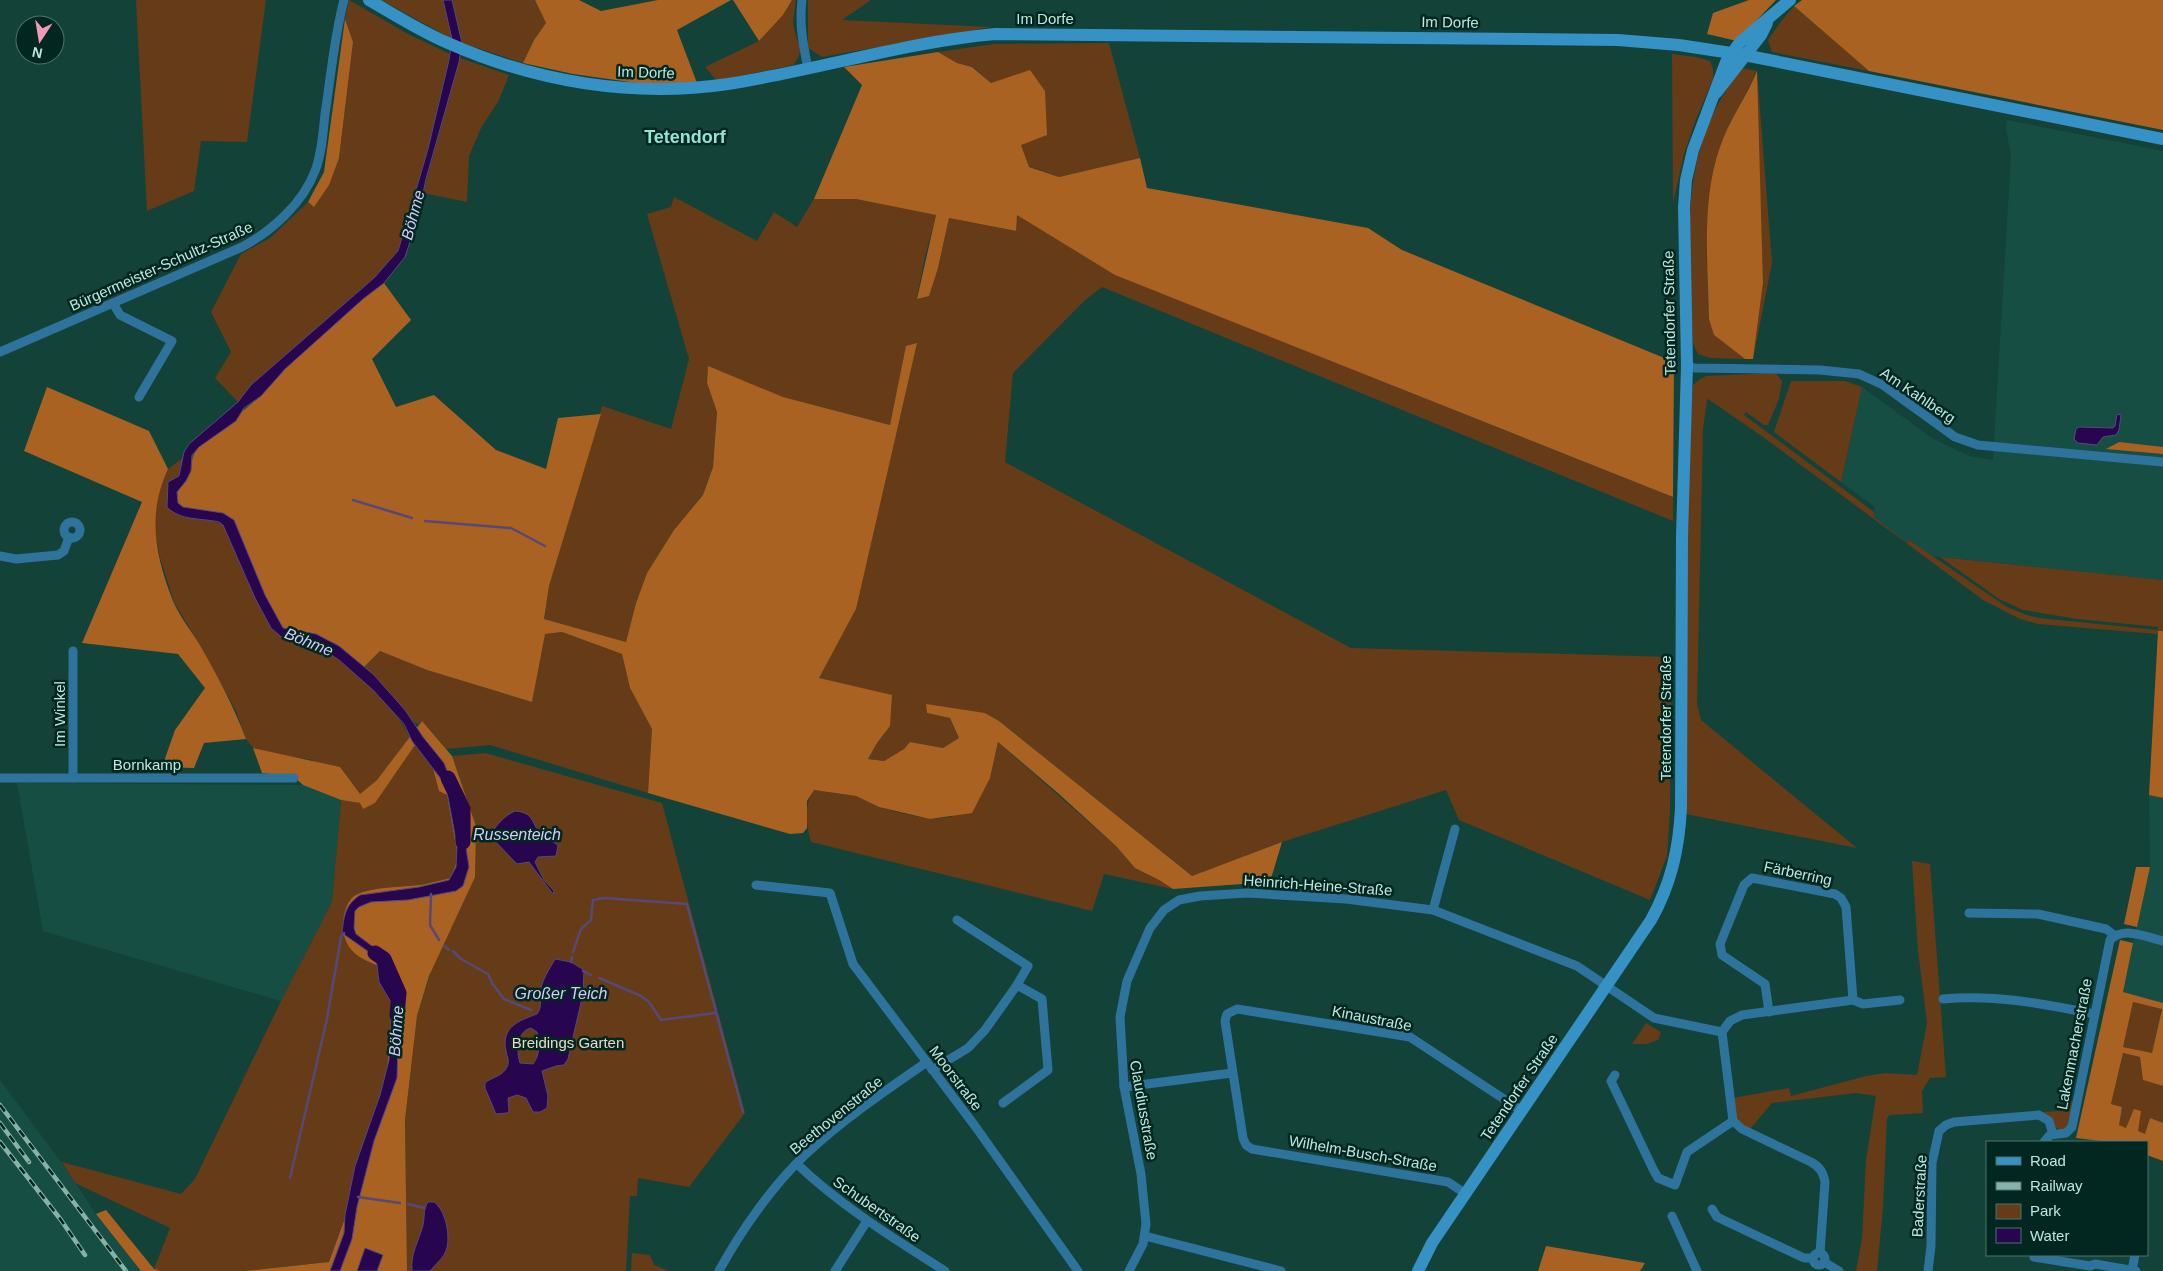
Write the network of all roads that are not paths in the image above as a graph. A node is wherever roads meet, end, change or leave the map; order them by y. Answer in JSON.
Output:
{"nodes":[{"id":1,"x":344,"y":0,"type":"edge"},
{"id":2,"x":368,"y":0,"type":"edge"},
{"id":3,"x":802,"y":0,"type":"edge"},
{"id":4,"x":1790,"y":0,"type":"edge"},
{"id":5,"x":1768,"y":21,"type":"junction"},
{"id":6,"x":1761,"y":35,"type":"junction"},
{"id":7,"x":1710,"y":49,"type":"junction"},
{"id":8,"x":1737,"y":54,"type":"junction"},
{"id":9,"x":1768,"y":60,"type":"junction"},
{"id":10,"x":808,"y":68,"type":"junction"},
{"id":11,"x":1719,"y":76,"type":"junction"},
{"id":12,"x":1716,"y":94,"type":"junction"},
{"id":13,"x":2163,"y":139,"type":"edge"},
{"id":14,"x":113,"y":303,"type":"junction"},
{"id":15,"x":0,"y":352,"type":"edge"},
{"id":16,"x":1687,"y":366,"type":"junction"},
{"id":17,"x":139,"y":397,"type":"dead end"},
{"id":18,"x":2163,"y":462,"type":"edge"},
{"id":19,"x":69,"y":537,"type":"dead end"},
{"id":20,"x":0,"y":556,"type":"edge"},
{"id":21,"x":73,"y":651,"type":"dead end"},
{"id":22,"x":0,"y":778,"type":"edge"},
{"id":23,"x":73,"y":778,"type":"junction"},
{"id":24,"x":294,"y":778,"type":"dead end"},
{"id":25,"x":1456,"y":829,"type":"dead end"},
{"id":26,"x":756,"y":885,"type":"dead end"},
{"id":27,"x":1200,"y":896,"type":"joint"},
{"id":28,"x":1433,"y":910,"type":"junction"},
{"id":29,"x":1969,"y":913,"type":"dead end"},
{"id":30,"x":957,"y":920,"type":"dead end"},
{"id":31,"x":2114,"y":935,"type":"junction"},
{"id":32,"x":2163,"y":941,"type":"edge"},
{"id":33,"x":1017,"y":985,"type":"junction"},
{"id":34,"x":1606,"y":986,"type":"junction"},
{"id":35,"x":1943,"y":998,"type":"dead end"},
{"id":36,"x":1853,"y":1000,"type":"junction"},
{"id":37,"x":1900,"y":1000,"type":"dead end"},
{"id":38,"x":1769,"y":1012,"type":"junction"},
{"id":39,"x":2094,"y":1014,"type":"junction"},
{"id":40,"x":1722,"y":1032,"type":"junction"},
{"id":41,"x":930,"y":1066,"type":"junction"},
{"id":42,"x":1232,"y":1073,"type":"junction"},
{"id":43,"x":1615,"y":1075,"type":"dead end"},
{"id":44,"x":1124,"y":1087,"type":"junction"},
{"id":45,"x":1003,"y":1102,"type":"dead end"},
{"id":46,"x":1522,"y":1111,"type":"junction"},
{"id":47,"x":1733,"y":1121,"type":"junction"},
{"id":48,"x":2053,"y":1134,"type":"junction"},
{"id":49,"x":2045,"y":1141,"type":"edge"},
{"id":50,"x":797,"y":1164,"type":"junction"},
{"id":51,"x":1466,"y":1194,"type":"junction"},
{"id":52,"x":1712,"y":1209,"type":"dead end"},
{"id":53,"x":1672,"y":1216,"type":"dead end"},
{"id":54,"x":867,"y":1221,"type":"junction"},
{"id":55,"x":1145,"y":1236,"type":"junction"},
{"id":56,"x":1816,"y":1255,"type":"junction"},
{"id":57,"x":2034,"y":1256,"type":"edge"},
{"id":58,"x":2134,"y":1256,"type":"edge"},
{"id":59,"x":2090,"y":1269,"type":"edge"},
{"id":60,"x":2132,"y":1270,"type":"edge"},
{"id":61,"x":719,"y":1271,"type":"edge"},
{"id":62,"x":835,"y":1271,"type":"edge"},
{"id":63,"x":945,"y":1271,"type":"edge"},
{"id":64,"x":1078,"y":1271,"type":"edge"},
{"id":65,"x":1129,"y":1271,"type":"edge"},
{"id":66,"x":1281,"y":1271,"type":"edge"},
{"id":67,"x":1418,"y":1271,"type":"edge"},
{"id":68,"x":1697,"y":1271,"type":"edge"},
{"id":69,"x":1839,"y":1271,"type":"edge"},
{"id":70,"x":1928,"y":1271,"type":"edge"},
{"id":71,"x":2136,"y":1271,"type":"edge"}],
"edges":[{"from":1,"to":14,"type":"street","name":"Bürgermeister-Schultz-Straße"},
{"from":2,"to":10,"type":"street","name":"Im Dorfe"},
{"from":3,"to":10,"type":"street"},
{"from":4,"to":5,"type":"street"},
{"from":5,"to":6,"type":"street"},
{"from":5,"to":8,"type":"street"},
{"from":6,"to":8,"type":"street"},
{"from":6,"to":9,"type":"street"},
{"from":7,"to":8,"type":"street","name":"Im Dorfe"},
{"from":7,"to":10,"type":"street","name":"Im Dorfe"},
{"from":7,"to":11,"type":"street","name":"Tetendorfer Straße"},
{"from":8,"to":9,"type":"street","name":"Im Dorfe"},
{"from":8,"to":11,"type":"street","name":"Tetendorfer Straße"},
{"from":8,"to":12,"type":"street","name":"Tetendorfer Straße"},
{"from":9,"to":13,"type":"street","name":"Im Dorfe"},
{"from":11,"to":12,"type":"street","name":"Tetendorfer Straße"},
{"from":12,"to":16,"type":"street","name":"Tetendorfer Straße"},
{"from":14,"to":15,"type":"street","name":"Bürgermeister-Schultz-Straße"},
{"from":14,"to":17,"type":"street"},
{"from":16,"to":18,"type":"street","name":"Am Kahlberg"},
{"from":16,"to":34,"type":"street","name":"Tetendorfer Straße"},
{"from":19,"to":20,"type":"street"},
{"from":21,"to":23,"type":"street","name":"Im Winkel"},
{"from":22,"to":23,"type":"street","name":"Bornkamp"},
{"from":23,"to":24,"type":"street","name":"Bornkamp"},
{"from":25,"to":28,"type":"street"},
{"from":26,"to":41,"type":"street","name":"Moorstraße"},
{"from":27,"to":28,"type":"street","name":"Heinrich-Heine-Straße"},
{"from":27,"to":44,"type":"street","name":"Claudiusstraße"},
{"from":28,"to":34,"type":"street","name":"Heinrich-Heine-Straße"},
{"from":29,"to":31,"type":"street"},
{"from":30,"to":33,"type":"street","name":"Beethovenstraße"},
{"from":31,"to":32,"type":"street"},
{"from":31,"to":39,"type":"street","name":"Lakenmacherstraße"},
{"from":33,"to":41,"type":"street","name":"Beethovenstraße"},
{"from":33,"to":45,"type":"street"},
{"from":34,"to":40,"type":"street","name":"Heinrich-Heine-Straße"},
{"from":34,"to":46,"type":"street","name":"Tetendorfer Straße"},
{"from":35,"to":39,"type":"street"},
{"from":36,"to":37,"type":"street"},
{"from":36,"to":38,"type":"street"},
{"from":36,"to":38,"type":"street","name":"Färberring"},
{"from":38,"to":40,"type":"street"},
{"from":39,"to":48,"type":"street","name":"Lakenmacherstraße"},
{"from":40,"to":47,"type":"street"},
{"from":41,"to":50,"type":"street","name":"Beethovenstraße"},
{"from":41,"to":64,"type":"street","name":"Moorstraße"},
{"from":42,"to":44,"type":"street"},
{"from":42,"to":46,"type":"street","name":"Kinaustraße"},
{"from":42,"to":51,"type":"street","name":"Wilhelm-Busch-Straße"},
{"from":43,"to":47,"type":"street"},
{"from":44,"to":55,"type":"street","name":"Claudiusstraße"},
{"from":46,"to":51,"type":"street","name":"Tetendorfer Straße"},
{"from":47,"to":56,"type":"street"},
{"from":48,"to":49,"type":"street","name":"Lakenmacherstraße"},
{"from":48,"to":70,"type":"street","name":"Baderstraße"},
{"from":50,"to":54,"type":"street","name":"Schubertstraße"},
{"from":50,"to":61,"type":"street","name":"Beethovenstraße"},
{"from":51,"to":67,"type":"street","name":"Tetendorfer Straße"},
{"from":52,"to":56,"type":"street"},
{"from":53,"to":68,"type":"street"},
{"from":54,"to":62,"type":"street"},
{"from":54,"to":63,"type":"street","name":"Schubertstraße"},
{"from":55,"to":65,"type":"street","name":"Claudiusstraße"},
{"from":55,"to":66,"type":"street"},
{"from":56,"to":69,"type":"street"},
{"from":57,"to":59,"type":"street"},
{"from":58,"to":60,"type":"street"},
{"from":59,"to":60,"type":"street"},
{"from":60,"to":71,"type":"street"}]}
